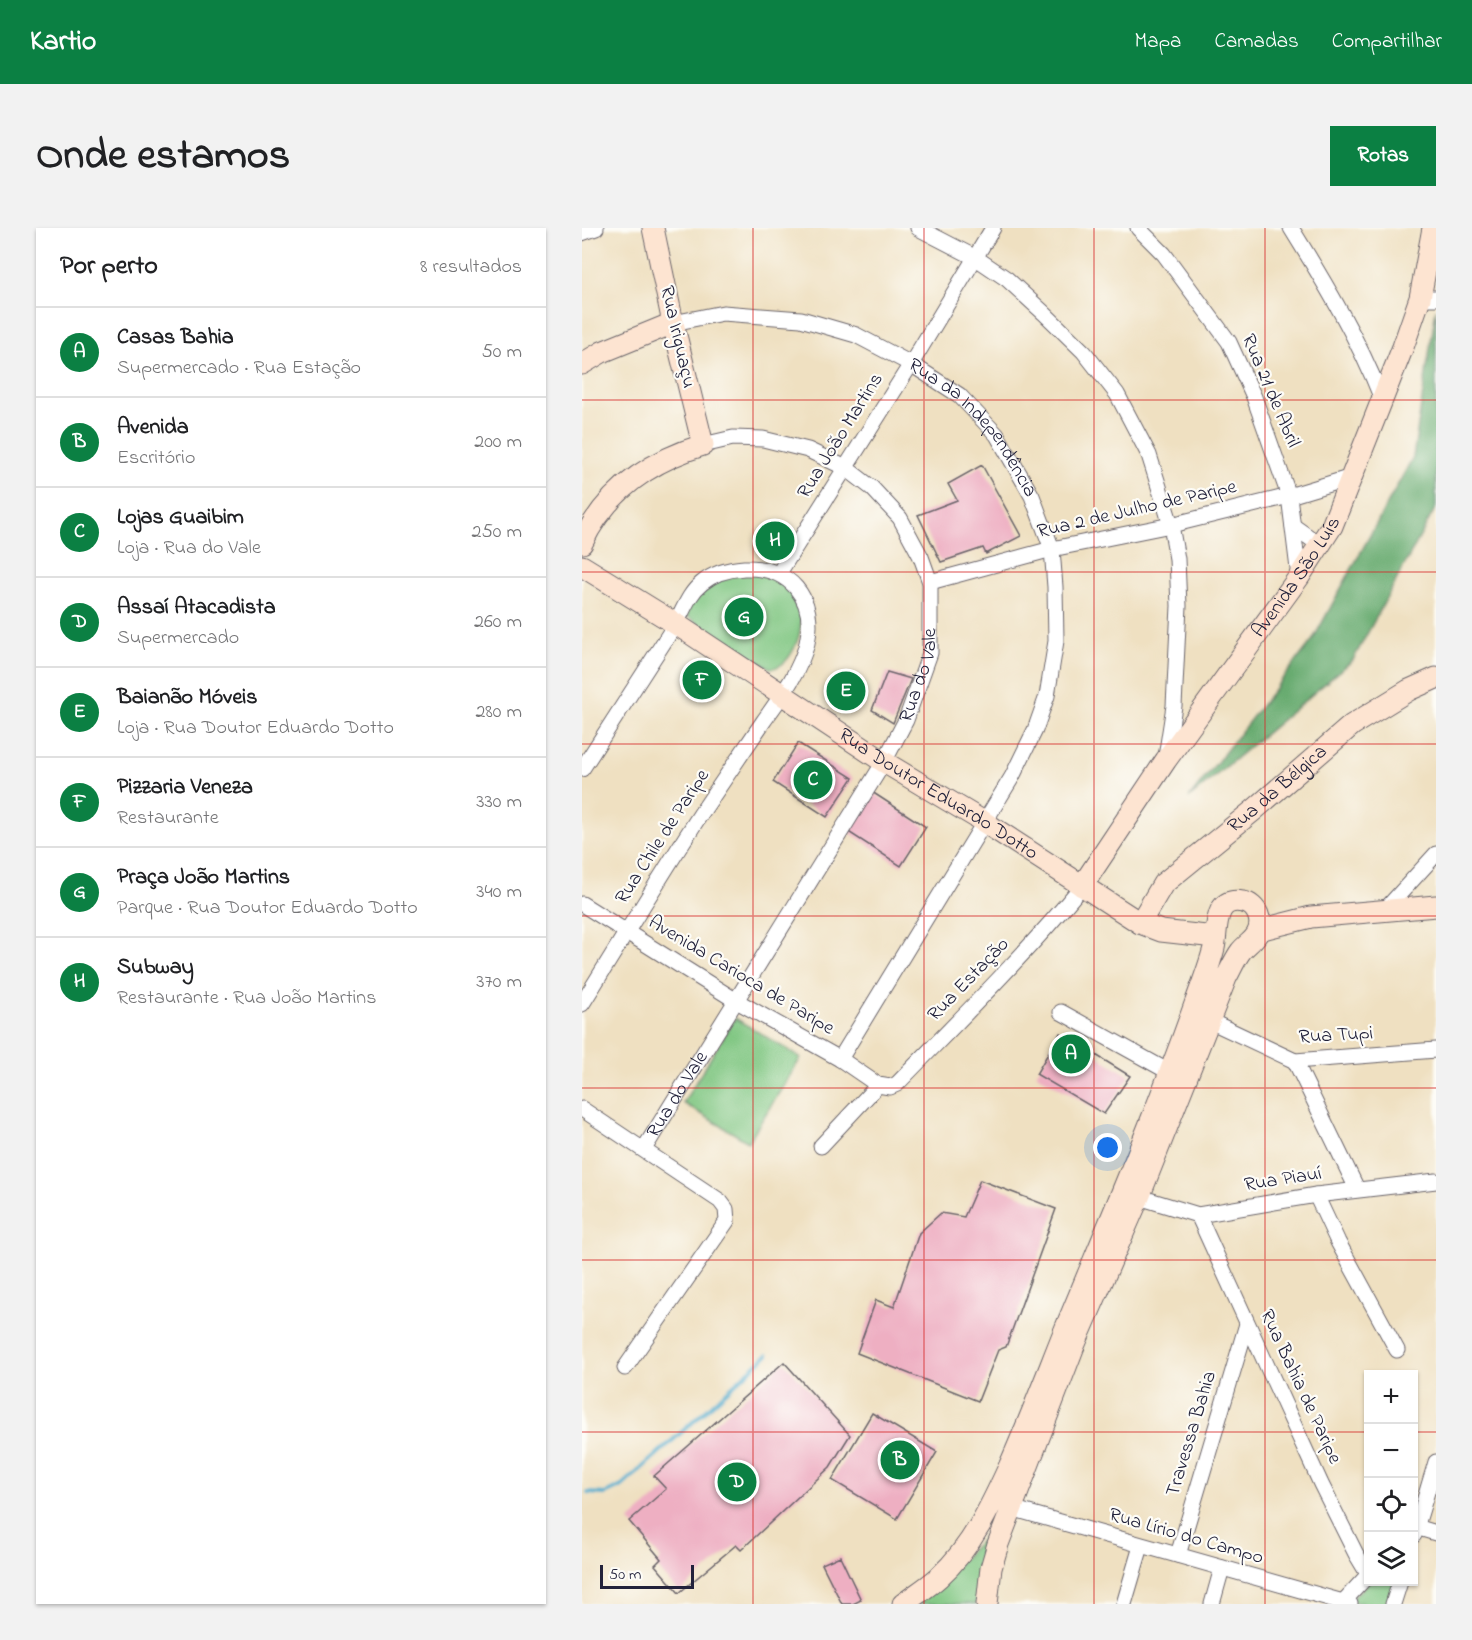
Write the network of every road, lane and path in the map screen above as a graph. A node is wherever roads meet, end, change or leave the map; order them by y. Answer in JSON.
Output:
{"nodes":[{"id":1,"x":596,"y":228,"type":"edge"},
{"id":2,"x":653,"y":228,"type":"edge"},
{"id":3,"x":918,"y":228,"type":"edge"},
{"id":4,"x":993,"y":228,"type":"edge"},
{"id":5,"x":1138,"y":228,"type":"edge"},
{"id":6,"x":1291,"y":228,"type":"edge"},
{"id":7,"x":1433,"y":228,"type":"edge"},
{"id":8,"x":582,"y":233,"type":"edge"},
{"id":9,"x":976,"y":258,"type":"junction"},
{"id":10,"x":1428,"y":298,"type":"edge"},
{"id":11,"x":673,"y":323,"type":"junction"},
{"id":12,"x":582,"y":364,"type":"edge"},
{"id":13,"x":911,"y":364,"type":"junction"},
{"id":14,"x":1382,"y":399,"type":"junction"},
{"id":15,"x":703,"y":445,"type":"junction"},
{"id":16,"x":846,"y":468,"type":"junction"},
{"id":17,"x":1352,"y":477,"type":"junction"},
{"id":18,"x":1289,"y":496,"type":"junction"},
{"id":19,"x":1171,"y":525,"type":"junction"},
{"id":20,"x":1293,"y":526,"type":"junction"},
{"id":21,"x":582,"y":543,"type":"edge"},
{"id":22,"x":1320,"y":545,"type":"junction"},
{"id":23,"x":1052,"y":549,"type":"junction"},
{"id":24,"x":582,"y":566,"type":"edge"},
{"id":25,"x":779,"y":573,"type":"junction"},
{"id":26,"x":1299,"y":577,"type":"junction"},
{"id":27,"x":930,"y":582,"type":"junction"},
{"id":28,"x":676,"y":624,"type":"junction"},
{"id":29,"x":1436,"y":678,"type":"edge"},
{"id":30,"x":783,"y":694,"type":"junction"},
{"id":31,"x":1174,"y":706,"type":"junction"},
{"id":32,"x":1191,"y":724,"type":"junction"},
{"id":33,"x":1166,"y":760,"type":"junction"},
{"id":34,"x":884,"y":762,"type":"junction"},
{"id":35,"x":582,"y":769,"type":"edge"},
{"id":36,"x":984,"y":822,"type":"junction"},
{"id":37,"x":1436,"y":854,"type":"edge"},
{"id":38,"x":1082,"y":886,"type":"junction"},
{"id":39,"x":582,"y":904,"type":"edge"},
{"id":40,"x":1436,"y":906,"type":"edge"},
{"id":41,"x":1255,"y":909,"type":"junction"},
{"id":42,"x":1384,"y":911,"type":"junction"},
{"id":43,"x":1311,"y":917,"type":"junction"},
{"id":44,"x":1140,"y":923,"type":"junction"},
{"id":45,"x":1259,"y":930,"type":"junction"},
{"id":46,"x":627,"y":933,"type":"junction"},
{"id":47,"x":1215,"y":937,"type":"junction"},
{"id":48,"x":735,"y":999,"type":"junction"},
{"id":49,"x":582,"y":1004,"type":"edge"},
{"id":50,"x":1062,"y":1012,"type":"dead end"},
{"id":51,"x":1209,"y":1022,"type":"junction"},
{"id":52,"x":1436,"y":1050,"type":"edge"},
{"id":53,"x":840,"y":1059,"type":"junction"},
{"id":54,"x":1295,"y":1061,"type":"junction"},
{"id":55,"x":1170,"y":1073,"type":"junction"},
{"id":56,"x":878,"y":1085,"type":"junction"},
{"id":57,"x":582,"y":1110,"type":"edge"},
{"id":58,"x":821,"y":1146,"type":"dead end"},
{"id":59,"x":644,"y":1149,"type":"junction"},
{"id":60,"x":1436,"y":1180,"type":"edge"},
{"id":61,"x":1357,"y":1189,"type":"junction"},
{"id":62,"x":1317,"y":1195,"type":"junction"},
{"id":63,"x":1139,"y":1197,"type":"junction"},
{"id":64,"x":1198,"y":1215,"type":"junction"},
{"id":65,"x":1247,"y":1324,"type":"junction"},
{"id":66,"x":1397,"y":1350,"type":"dead end"},
{"id":67,"x":625,"y":1368,"type":"dead end"},
{"id":68,"x":1436,"y":1462,"type":"edge"},
{"id":69,"x":1011,"y":1508,"type":"junction"},
{"id":70,"x":1418,"y":1521,"type":"edge"},
{"id":71,"x":1418,"y":1531,"type":"edge"},
{"id":72,"x":1436,"y":1533,"type":"edge"},
{"id":73,"x":1141,"y":1546,"type":"junction"},
{"id":74,"x":1178,"y":1556,"type":"junction"},
{"id":75,"x":1222,"y":1568,"type":"junction"},
{"id":76,"x":1364,"y":1568,"type":"edge"},
{"id":77,"x":1364,"y":1580,"type":"edge"},
{"id":78,"x":1398,"y":1586,"type":"edge"},
{"id":79,"x":1304,"y":1598,"type":"edge"},
{"id":80,"x":1346,"y":1603,"type":"edge"},
{"id":81,"x":903,"y":1604,"type":"edge"},
{"id":82,"x":987,"y":1604,"type":"edge"},
{"id":83,"x":1124,"y":1604,"type":"edge"},
{"id":84,"x":1212,"y":1604,"type":"edge"},
{"id":85,"x":1393,"y":1604,"type":"edge"}],
"edges":[{"from":1,"to":8,"type":"street"},
{"from":2,"to":11,"type":"main road","name":"Rua Iriguaçu"},
{"from":3,"to":9,"type":"street"},
{"from":4,"to":9,"type":"street","name":"Rua João Martins"},
{"from":5,"to":18,"type":"street","name":"Rua 21 de Abril"},
{"from":6,"to":14,"type":"street"},
{"from":7,"to":10,"type":"main road","name":"Avenida São Luís"},
{"from":9,"to":13,"type":"street","name":"Rua João Martins"},
{"from":9,"to":19,"type":"street"},
{"from":10,"to":14,"type":"main road","name":"Avenida São Luís"},
{"from":11,"to":12,"type":"main road","name":"Rua da Independência"},
{"from":11,"to":13,"type":"street","name":"Rua da Independência"},
{"from":11,"to":15,"type":"main road","name":"Rua Iriguaçu"},
{"from":13,"to":16,"type":"street","name":"Rua João Martins"},
{"from":13,"to":23,"type":"street","name":"Rua da Independência"},
{"from":14,"to":17,"type":"main road","name":"Avenida São Luís"},
{"from":15,"to":16,"type":"street","name":"Rua do Vale"},
{"from":15,"to":21,"type":"main road","name":"Rua do Vale"},
{"from":16,"to":25,"type":"street","name":"Rua João Martins"},
{"from":16,"to":27,"type":"street","name":"Rua do Vale"},
{"from":17,"to":18,"type":"street","name":"Rua 2 de Julho de Paripe"},
{"from":17,"to":22,"type":"main road","name":"Avenida São Luís"},
{"from":18,"to":19,"type":"street","name":"Rua 2 de Julho de Paripe"},
{"from":18,"to":20,"type":"street","name":"Rua 21 de Abril"},
{"from":19,"to":23,"type":"street","name":"Rua 2 de Julho de Paripe"},
{"from":19,"to":31,"type":"street"},
{"from":20,"to":22,"type":"street"},
{"from":20,"to":26,"type":"street","name":"Rua 21 de Abril"},
{"from":22,"to":26,"type":"main road","name":"Avenida São Luís"},
{"from":23,"to":27,"type":"street","name":"Rua 2 de Julho de Paripe"},
{"from":23,"to":36,"type":"street","name":"Rua da Independência"},
{"from":24,"to":28,"type":"main road","name":"Rua Doutor Eduardo Dotto"},
{"from":25,"to":28,"type":"street"},
{"from":25,"to":30,"type":"street","name":"Rua Chile de Paripe"},
{"from":26,"to":32,"type":"main road","name":"Avenida São Luís"},
{"from":27,"to":34,"type":"street","name":"Rua do Vale"},
{"from":28,"to":30,"type":"main road","name":"Rua Doutor Eduardo Dotto"},
{"from":28,"to":35,"type":"street"},
{"from":29,"to":44,"type":"main road","name":"Rua da Bélgica"},
{"from":30,"to":34,"type":"main road","name":"Rua Doutor Eduardo Dotto"},
{"from":30,"to":46,"type":"street","name":"Rua Chile de Paripe"},
{"from":31,"to":32,"type":"street"},
{"from":31,"to":33,"type":"street"},
{"from":32,"to":33,"type":"main road","name":"Avenida São Luís"},
{"from":33,"to":38,"type":"main road","name":"Avenida São Luís"},
{"from":34,"to":36,"type":"main road","name":"Rua Doutor Eduardo Dotto"},
{"from":34,"to":48,"type":"street","name":"Rua do Vale"},
{"from":36,"to":38,"type":"main road","name":"Rua Doutor Eduardo Dotto"},
{"from":36,"to":53,"type":"street","name":"Rua da Independência"},
{"from":37,"to":42,"type":"street"},
{"from":38,"to":44,"type":"main road","name":"Rua Doutor Eduardo Dotto"},
{"from":38,"to":56,"type":"street","name":"Rua Estação"},
{"from":39,"to":46,"type":"street","name":"Avenida Carioca de Paripe"},
{"from":40,"to":42,"type":"main road"},
{"from":41,"to":43,"type":"main road"},
{"from":41,"to":45,"type":"main road"},
{"from":41,"to":47,"type":"main road"},
{"from":42,"to":43,"type":"main road"},
{"from":43,"to":45,"type":"main road"},
{"from":44,"to":47,"type":"main road","name":"Rua Doutor Eduardo Dotto"},
{"from":45,"to":51,"type":"main road"},
{"from":46,"to":48,"type":"street","name":"Avenida Carioca de Paripe"},
{"from":46,"to":49,"type":"street","name":"Rua Chile de Paripe"},
{"from":47,"to":55,"type":"main road"},
{"from":48,"to":53,"type":"street","name":"Avenida Carioca de Paripe"},
{"from":48,"to":59,"type":"street","name":"Rua do Vale"},
{"from":50,"to":55,"type":"street"},
{"from":51,"to":54,"type":"street","name":"Rua Tupi"},
{"from":51,"to":63,"type":"main road"},
{"from":52,"to":54,"type":"street","name":"Rua Tupi"},
{"from":53,"to":56,"type":"street","name":"Avenida Carioca de Paripe"},
{"from":54,"to":61,"type":"street"},
{"from":55,"to":81,"type":"main road"},
{"from":56,"to":58,"type":"street"},
{"from":57,"to":59,"type":"street"},
{"from":59,"to":67,"type":"street"},
{"from":60,"to":61,"type":"street","name":"Rua Piauí"},
{"from":61,"to":62,"type":"street","name":"Rua Piauí"},
{"from":62,"to":64,"type":"street","name":"Rua Piauí"},
{"from":62,"to":66,"type":"street"},
{"from":63,"to":64,"type":"street","name":"Rua Piauí"},
{"from":63,"to":69,"type":"main road"},
{"from":64,"to":65,"type":"street","name":"Rua Bahia de Paripe"},
{"from":65,"to":74,"type":"street","name":"Travessa Bahia"},
{"from":65,"to":76,"type":"street","name":"Rua Bahia de Paripe"},
{"from":68,"to":70,"type":"street"},
{"from":69,"to":73,"type":"street","name":"Rua Lírio do Campo"},
{"from":69,"to":82,"type":"main road"},
{"from":71,"to":72,"type":"street"},
{"from":73,"to":74,"type":"street","name":"Rua Lírio do Campo"},
{"from":73,"to":83,"type":"street"},
{"from":74,"to":75,"type":"street","name":"Rua Lírio do Campo"},
{"from":75,"to":79,"type":"street","name":"Rua Lírio do Campo"},
{"from":75,"to":84,"type":"street"},
{"from":77,"to":80,"type":"street"},
{"from":78,"to":85,"type":"street"},
{"from":79,"to":80,"type":"street","name":"Rua Lírio do Campo"}]}
